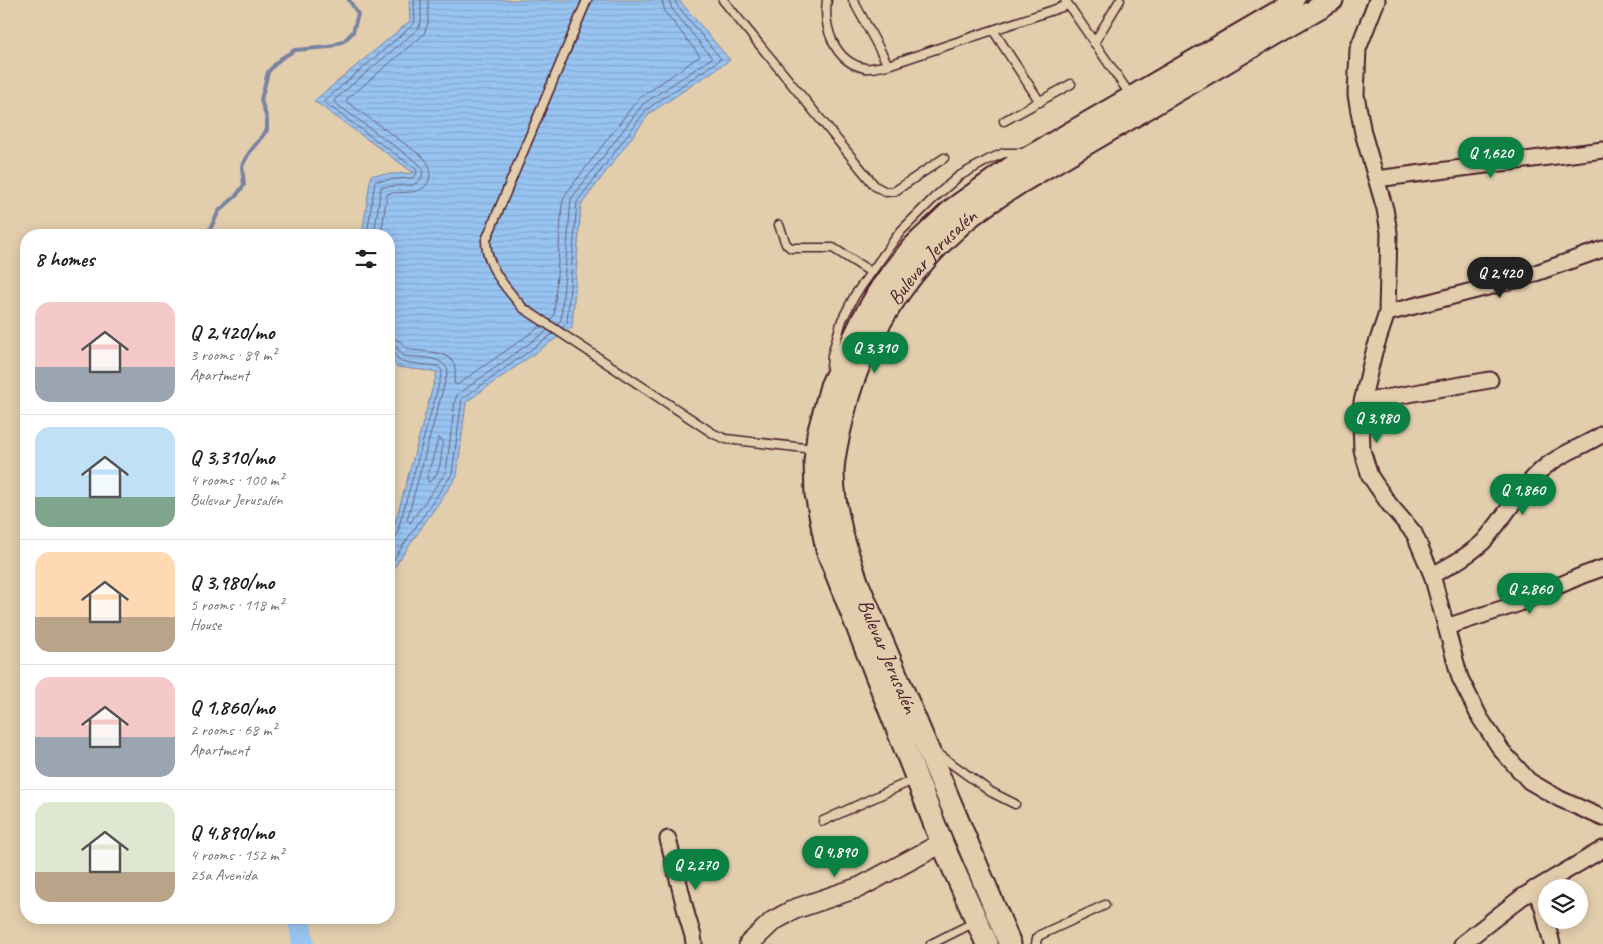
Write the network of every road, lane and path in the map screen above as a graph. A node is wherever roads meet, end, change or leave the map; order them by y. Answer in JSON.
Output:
{"nodes":[{"id":1,"x":587,"y":0,"type":"edge"},
{"id":2,"x":722,"y":0,"type":"edge"},
{"id":3,"x":827,"y":0,"type":"edge"},
{"id":4,"x":853,"y":0,"type":"edge"},
{"id":5,"x":1120,"y":0,"type":"edge"},
{"id":6,"x":1294,"y":0,"type":"edge"},
{"id":7,"x":1332,"y":0,"type":"edge"},
{"id":8,"x":1377,"y":0,"type":"edge"},
{"id":9,"x":1067,"y":2,"type":"edge"},
{"id":10,"x":993,"y":30,"type":"junction"},
{"id":11,"x":1094,"y":43,"type":"junction"},
{"id":12,"x":888,"y":65,"type":"junction"},
{"id":13,"x":1071,"y":84,"type":"dead end"},
{"id":14,"x":1132,"y":97,"type":"junction"},
{"id":15,"x":1040,"y":102,"type":"junction"},
{"id":16,"x":1004,"y":121,"type":"dead end"},
{"id":17,"x":1603,"y":150,"type":"edge"},
{"id":18,"x":1037,"y":153,"type":"junction"},
{"id":19,"x":944,"y":158,"type":"dead end"},
{"id":20,"x":1376,"y":179,"type":"junction"},
{"id":21,"x":779,"y":225,"type":"dead end"},
{"id":22,"x":1603,"y":250,"type":"edge"},
{"id":23,"x":871,"y":272,"type":"junction"},
{"id":24,"x":1387,"y":313,"type":"junction"},
{"id":25,"x":1490,"y":380,"type":"dead end"},
{"id":26,"x":831,"y":386,"type":"junction"},
{"id":27,"x":1362,"y":402,"type":"junction"},
{"id":28,"x":1603,"y":434,"type":"edge"},
{"id":29,"x":826,"y":450,"type":"junction"},
{"id":30,"x":1603,"y":568,"type":"edge"},
{"id":31,"x":1432,"y":575,"type":"junction"},
{"id":32,"x":1446,"y":627,"type":"junction"},
{"id":33,"x":925,"y":744,"type":"junction"},
{"id":34,"x":917,"y":778,"type":"junction"},
{"id":35,"x":1015,"y":804,"type":"dead end"},
{"id":36,"x":1603,"y":818,"type":"edge"},
{"id":37,"x":823,"y":821,"type":"dead end"},
{"id":38,"x":668,"y":839,"type":"dead end"},
{"id":39,"x":942,"y":843,"type":"junction"},
{"id":40,"x":1603,"y":849,"type":"edge"},
{"id":41,"x":1534,"y":889,"type":"junction"},
{"id":42,"x":1538,"y":897,"type":"edge"},
{"id":43,"x":1105,"y":905,"type":"dead end"},
{"id":44,"x":977,"y":922,"type":"junction"},
{"id":45,"x":1548,"y":929,"type":"edge"},
{"id":46,"x":694,"y":944,"type":"edge"},
{"id":47,"x":749,"y":944,"type":"edge"},
{"id":48,"x":931,"y":944,"type":"edge"},
{"id":49,"x":987,"y":944,"type":"edge"},
{"id":50,"x":1010,"y":944,"type":"edge"},
{"id":51,"x":1036,"y":944,"type":"edge"},
{"id":52,"x":1462,"y":944,"type":"edge"},
{"id":53,"x":1552,"y":944,"type":"edge"}],
"edges":[{"from":1,"to":29,"type":"lane"},
{"from":2,"to":19,"type":"lane"},
{"from":3,"to":12,"type":"lane"},
{"from":4,"to":12,"type":"lane"},
{"from":5,"to":11,"type":"lane"},
{"from":6,"to":14,"type":"main road","name":"Bulevar Jerusalén"},
{"from":7,"to":29,"type":"main road","name":"Bulevar Jerusalén"},
{"from":8,"to":20,"type":"street"},
{"from":9,"to":10,"type":"lane"},
{"from":9,"to":11,"type":"lane"},
{"from":10,"to":12,"type":"lane"},
{"from":10,"to":15,"type":"lane"},
{"from":11,"to":14,"type":"lane"},
{"from":13,"to":15,"type":"lane"},
{"from":14,"to":18,"type":"main road","name":"Bulevar Jerusalén"},
{"from":15,"to":16,"type":"lane"},
{"from":17,"to":20,"type":"street"},
{"from":18,"to":23,"type":"lane"},
{"from":18,"to":26,"type":"main road","name":"Bulevar Jerusalén"},
{"from":20,"to":24,"type":"street"},
{"from":21,"to":23,"type":"lane"},
{"from":22,"to":24,"type":"street"},
{"from":23,"to":26,"type":"lane"},
{"from":24,"to":27,"type":"street"},
{"from":25,"to":27,"type":"street"},
{"from":26,"to":29,"type":"main road","name":"Bulevar Jerusalén"},
{"from":27,"to":31,"type":"street"},
{"from":28,"to":31,"type":"street"},
{"from":29,"to":33,"type":"main road","name":"Bulevar Jerusalén"},
{"from":29,"to":34,"type":"main road","name":"Bulevar Jerusalén"},
{"from":30,"to":32,"type":"street"},
{"from":31,"to":32,"type":"street"},
{"from":32,"to":36,"type":"street"},
{"from":33,"to":35,"type":"lane"},
{"from":33,"to":50,"type":"main road","name":"Bulevar Jerusalén"},
{"from":34,"to":37,"type":"lane"},
{"from":34,"to":39,"type":"main road","name":"Bulevar Jerusalén"},
{"from":38,"to":46,"type":"street"},
{"from":39,"to":44,"type":"main road","name":"Bulevar Jerusalén"},
{"from":39,"to":47,"type":"street"},
{"from":40,"to":41,"type":"street"},
{"from":41,"to":42,"type":"street"},
{"from":41,"to":52,"type":"street"},
{"from":43,"to":51,"type":"lane"},
{"from":44,"to":48,"type":"lane"},
{"from":44,"to":49,"type":"main road","name":"Bulevar Jerusalén"},
{"from":45,"to":53,"type":"street"}]}
